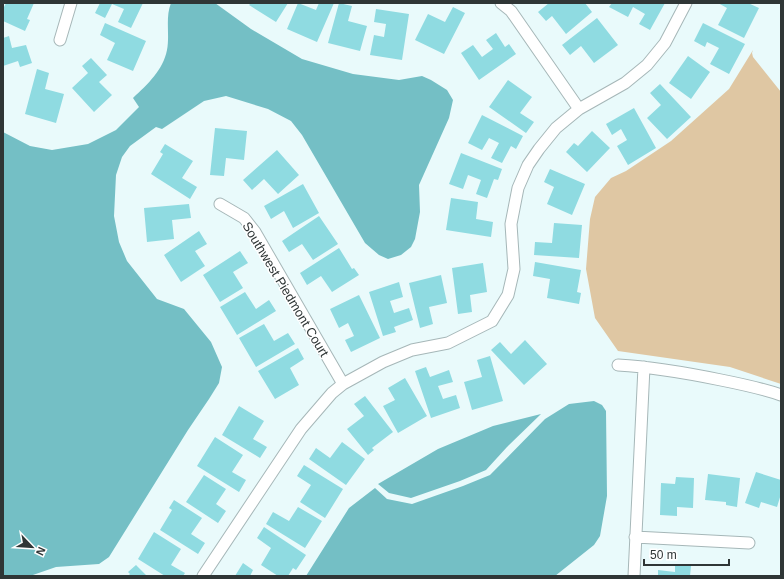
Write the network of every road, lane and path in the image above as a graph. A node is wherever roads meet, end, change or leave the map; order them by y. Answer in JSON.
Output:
{"nodes":[{"id":1,"x":71,"y":3,"type":"edge"},
{"id":2,"x":501,"y":3,"type":"edge"},
{"id":3,"x":686,"y":3,"type":"edge"},
{"id":4,"x":60,"y":40,"type":"dead end"},
{"id":5,"x":579,"y":109,"type":"junction"},
{"id":6,"x":220,"y":204,"type":"dead end"},
{"id":7,"x":618,"y":365,"type":"dead end"},
{"id":8,"x":644,"y":367,"type":"junction"},
{"id":9,"x":343,"y":384,"type":"junction"},
{"id":10,"x":781,"y":395,"type":"edge"},
{"id":11,"x":635,"y":537,"type":"junction"},
{"id":12,"x":748,"y":543,"type":"dead end"},
{"id":13,"x":203,"y":576,"type":"edge"},
{"id":14,"x":634,"y":576,"type":"edge"}],
"edges":[{"from":1,"to":4,"type":"street"},
{"from":2,"to":5,"type":"street"},
{"from":3,"to":5,"type":"street"},
{"from":5,"to":9,"type":"street"},
{"from":6,"to":9,"type":"street","name":"Southwest Piedmont Court"},
{"from":7,"to":8,"type":"street"},
{"from":8,"to":10,"type":"street"},
{"from":8,"to":11,"type":"street"},
{"from":9,"to":13,"type":"street"},
{"from":11,"to":12,"type":"street"},
{"from":11,"to":14,"type":"street"}]}
